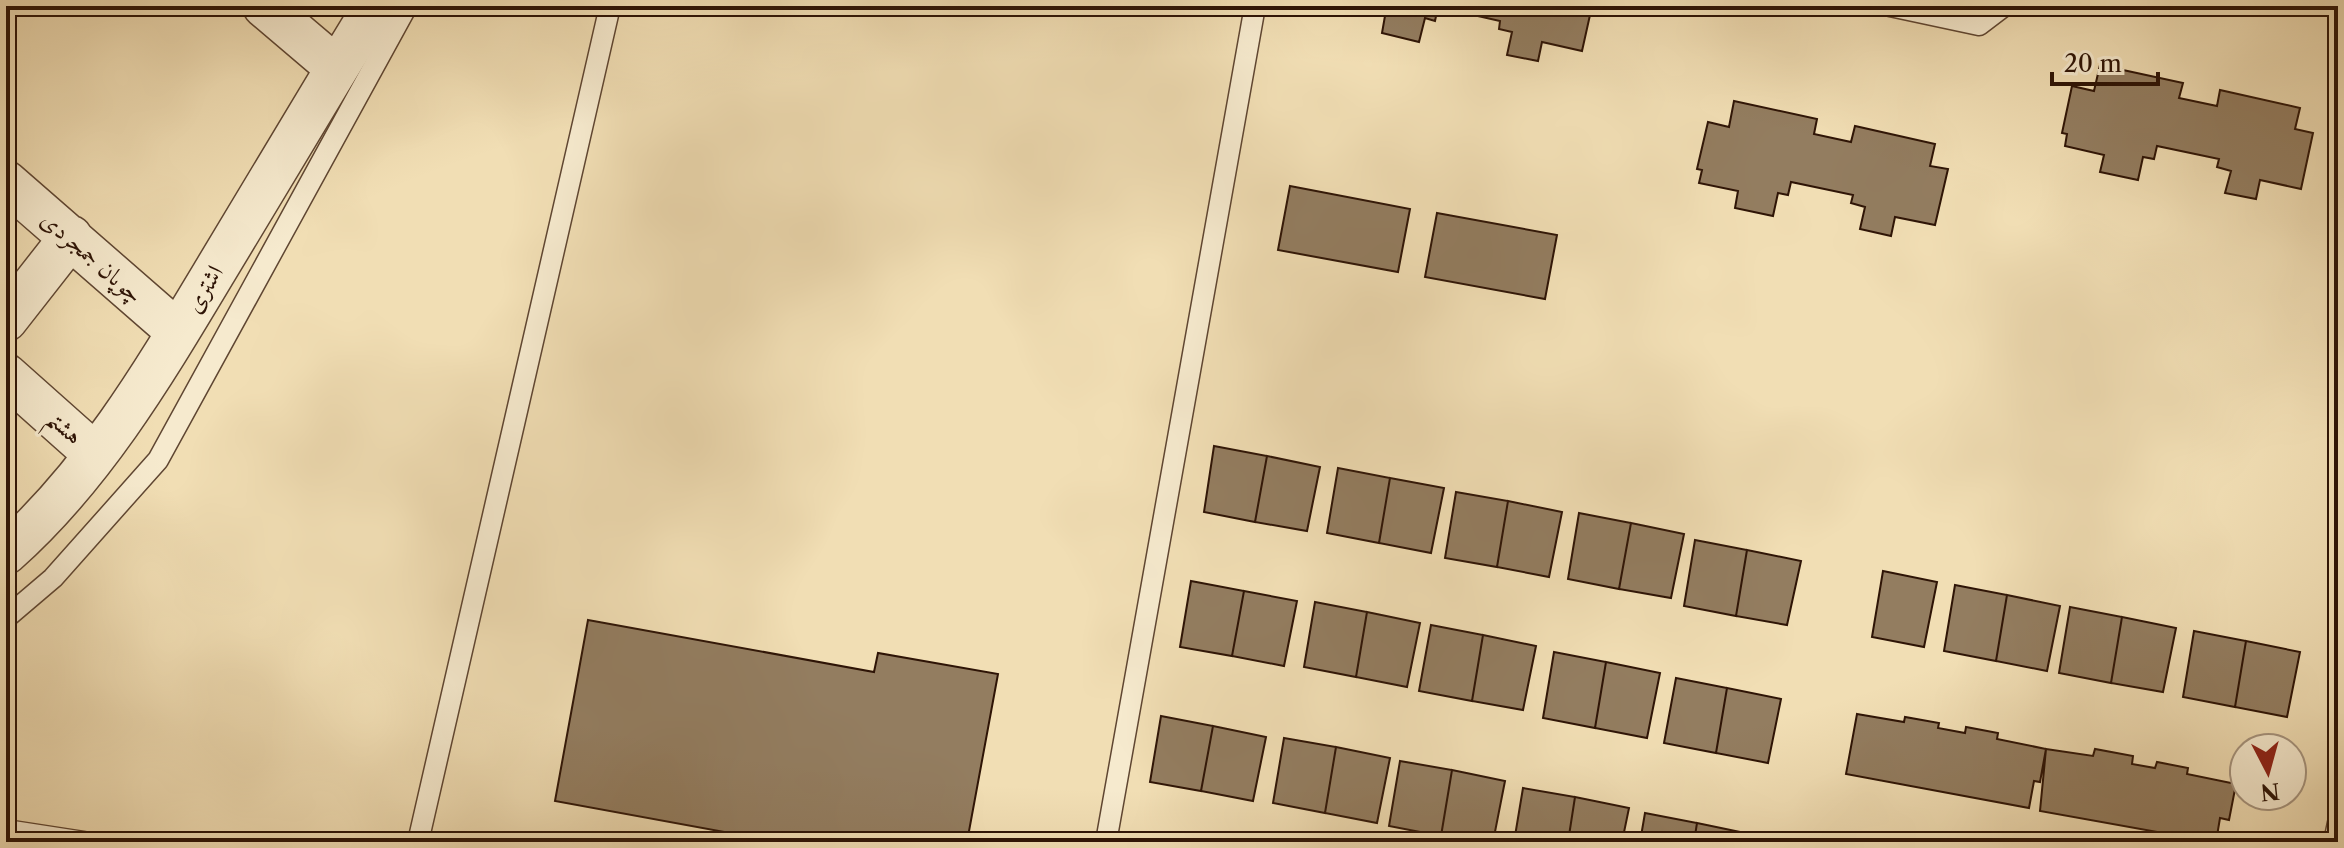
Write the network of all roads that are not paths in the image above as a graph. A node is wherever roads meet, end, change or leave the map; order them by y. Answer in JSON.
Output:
{"nodes":[{"id":1,"x":264,"y":6,"type":"edge"},
{"id":2,"x":375,"y":6,"type":"edge"},
{"id":3,"x":407,"y":6,"type":"edge"},
{"id":4,"x":610,"y":6,"type":"edge"},
{"id":5,"x":1255,"y":6,"type":"edge"},
{"id":6,"x":1890,"y":6,"type":"edge"},
{"id":7,"x":2004,"y":6,"type":"edge"},
{"id":8,"x":337,"y":68,"type":"junction"},
{"id":9,"x":6,"y":182,"type":"edge"},
{"id":10,"x":71,"y":237,"type":"junction"},
{"id":11,"x":6,"y":320,"type":"edge"},
{"id":12,"x":178,"y":332,"type":"junction"},
{"id":13,"x":6,"y":375,"type":"edge"},
{"id":14,"x":88,"y":448,"type":"dead end"},
{"id":15,"x":6,"y":553,"type":"edge"},
{"id":16,"x":6,"y":618,"type":"edge"},
{"id":17,"x":2338,"y":823,"type":"edge"},
{"id":18,"x":6,"y":830,"type":"edge"},
{"id":19,"x":84,"y":842,"type":"edge"},
{"id":20,"x":418,"y":842,"type":"edge"},
{"id":21,"x":1106,"y":842,"type":"edge"},
{"id":22,"x":2334,"y":842,"type":"edge"}],
"edges":[{"from":1,"to":8,"type":"street"},
{"from":2,"to":8,"type":"street","name":"اشتری"},
{"from":3,"to":16,"type":"lane"},
{"from":4,"to":20,"type":"lane"},
{"from":5,"to":21,"type":"lane"},
{"from":6,"to":7,"type":"lane"},
{"from":8,"to":12,"type":"street","name":"اشتری"},
{"from":9,"to":10,"type":"street","name":"چوپان جمجردی"},
{"from":10,"to":11,"type":"street"},
{"from":10,"to":12,"type":"street","name":"چوپان جمجردی"},
{"from":12,"to":15,"type":"street","name":"اشتری"},
{"from":13,"to":14,"type":"street","name":"هشتم"},
{"from":17,"to":22,"type":"lane"},
{"from":18,"to":19,"type":"lane"}]}
